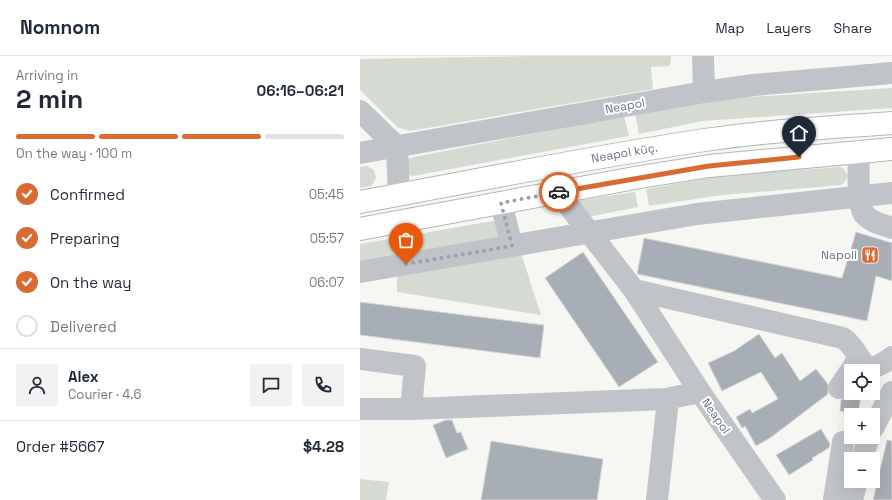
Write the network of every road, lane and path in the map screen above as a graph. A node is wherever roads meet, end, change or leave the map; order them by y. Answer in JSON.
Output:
{"nodes":[{"id":1,"x":703,"y":56,"type":"edge"},
{"id":2,"x":892,"y":73,"type":"edge"},
{"id":3,"x":704,"y":92,"type":"junction"},
{"id":4,"x":360,"y":111,"type":"edge"},
{"id":5,"x":892,"y":123,"type":"edge"},
{"id":6,"x":397,"y":147,"type":"junction"},
{"id":7,"x":892,"y":149,"type":"edge"},
{"id":8,"x":859,"y":151,"type":"junction"},
{"id":9,"x":360,"y":153,"type":"edge"},
{"id":10,"x":558,"y":192,"type":"junction"},
{"id":11,"x":892,"y":193,"type":"edge"},
{"id":12,"x":399,"y":195,"type":"junction"},
{"id":13,"x":860,"y":195,"type":"junction"},
{"id":14,"x":360,"y":202,"type":"edge"},
{"id":15,"x":501,"y":203,"type":"junction"},
{"id":16,"x":892,"y":228,"type":"edge"},
{"id":17,"x":360,"y":229,"type":"edge"},
{"id":18,"x":588,"y":233,"type":"junction"},
{"id":19,"x":512,"y":246,"type":"junction"},
{"id":20,"x":360,"y":272,"type":"edge"},
{"id":21,"x":634,"y":290,"type":"junction"},
{"id":22,"x":892,"y":357,"type":"edge"},
{"id":23,"x":859,"y":358,"type":"junction"},
{"id":24,"x":360,"y":359,"type":"edge"},
{"id":25,"x":839,"y":388,"type":"dead end"},
{"id":26,"x":700,"y":392,"type":"junction"},
{"id":27,"x":892,"y":392,"type":"edge"},
{"id":28,"x":666,"y":399,"type":"junction"},
{"id":29,"x":360,"y":409,"type":"edge"},
{"id":30,"x":411,"y":409,"type":"junction"},
{"id":31,"x":880,"y":415,"type":"edge"},
{"id":32,"x":843,"y":442,"type":"dead end"},
{"id":33,"x":855,"y":488,"type":"edge"},
{"id":34,"x":657,"y":500,"type":"edge"},
{"id":35,"x":775,"y":500,"type":"edge"},
{"id":36,"x":834,"y":500,"type":"edge"},
{"id":37,"x":852,"y":500,"type":"edge"}],
"edges":[{"from":1,"to":3,"type":"street"},
{"from":2,"to":3,"type":"street","name":"Neapol"},
{"from":3,"to":6,"type":"street","name":"Neapol"},
{"from":4,"to":6,"type":"street"},
{"from":5,"to":12,"type":"main road","name":"Neapol küç."},
{"from":6,"to":9,"type":"street","name":"Neapol"},
{"from":6,"to":12,"type":"street"},
{"from":7,"to":8,"type":"main road"},
{"from":8,"to":10,"type":"main road"},
{"from":8,"to":13,"type":"street"},
{"from":10,"to":15,"type":"main road"},
{"from":10,"to":18,"type":"street","name":"Neapol"},
{"from":11,"to":13,"type":"street"},
{"from":12,"to":14,"type":"main road","name":"Neapol küç."},
{"from":13,"to":16,"type":"street"},
{"from":13,"to":18,"type":"street"},
{"from":15,"to":17,"type":"main road"},
{"from":15,"to":19,"type":"street"},
{"from":18,"to":19,"type":"street"},
{"from":18,"to":21,"type":"street","name":"Neapol"},
{"from":19,"to":20,"type":"street"},
{"from":21,"to":23,"type":"street"},
{"from":21,"to":26,"type":"street","name":"Neapol"},
{"from":22,"to":23,"type":"street"},
{"from":23,"to":25,"type":"street"},
{"from":24,"to":30,"type":"street"},
{"from":26,"to":28,"type":"street"},
{"from":26,"to":35,"type":"street","name":"Neapol"},
{"from":27,"to":31,"type":"street"},
{"from":28,"to":30,"type":"street"},
{"from":28,"to":34,"type":"street"},
{"from":29,"to":30,"type":"street"},
{"from":32,"to":36,"type":"street"},
{"from":33,"to":37,"type":"street"}]}
